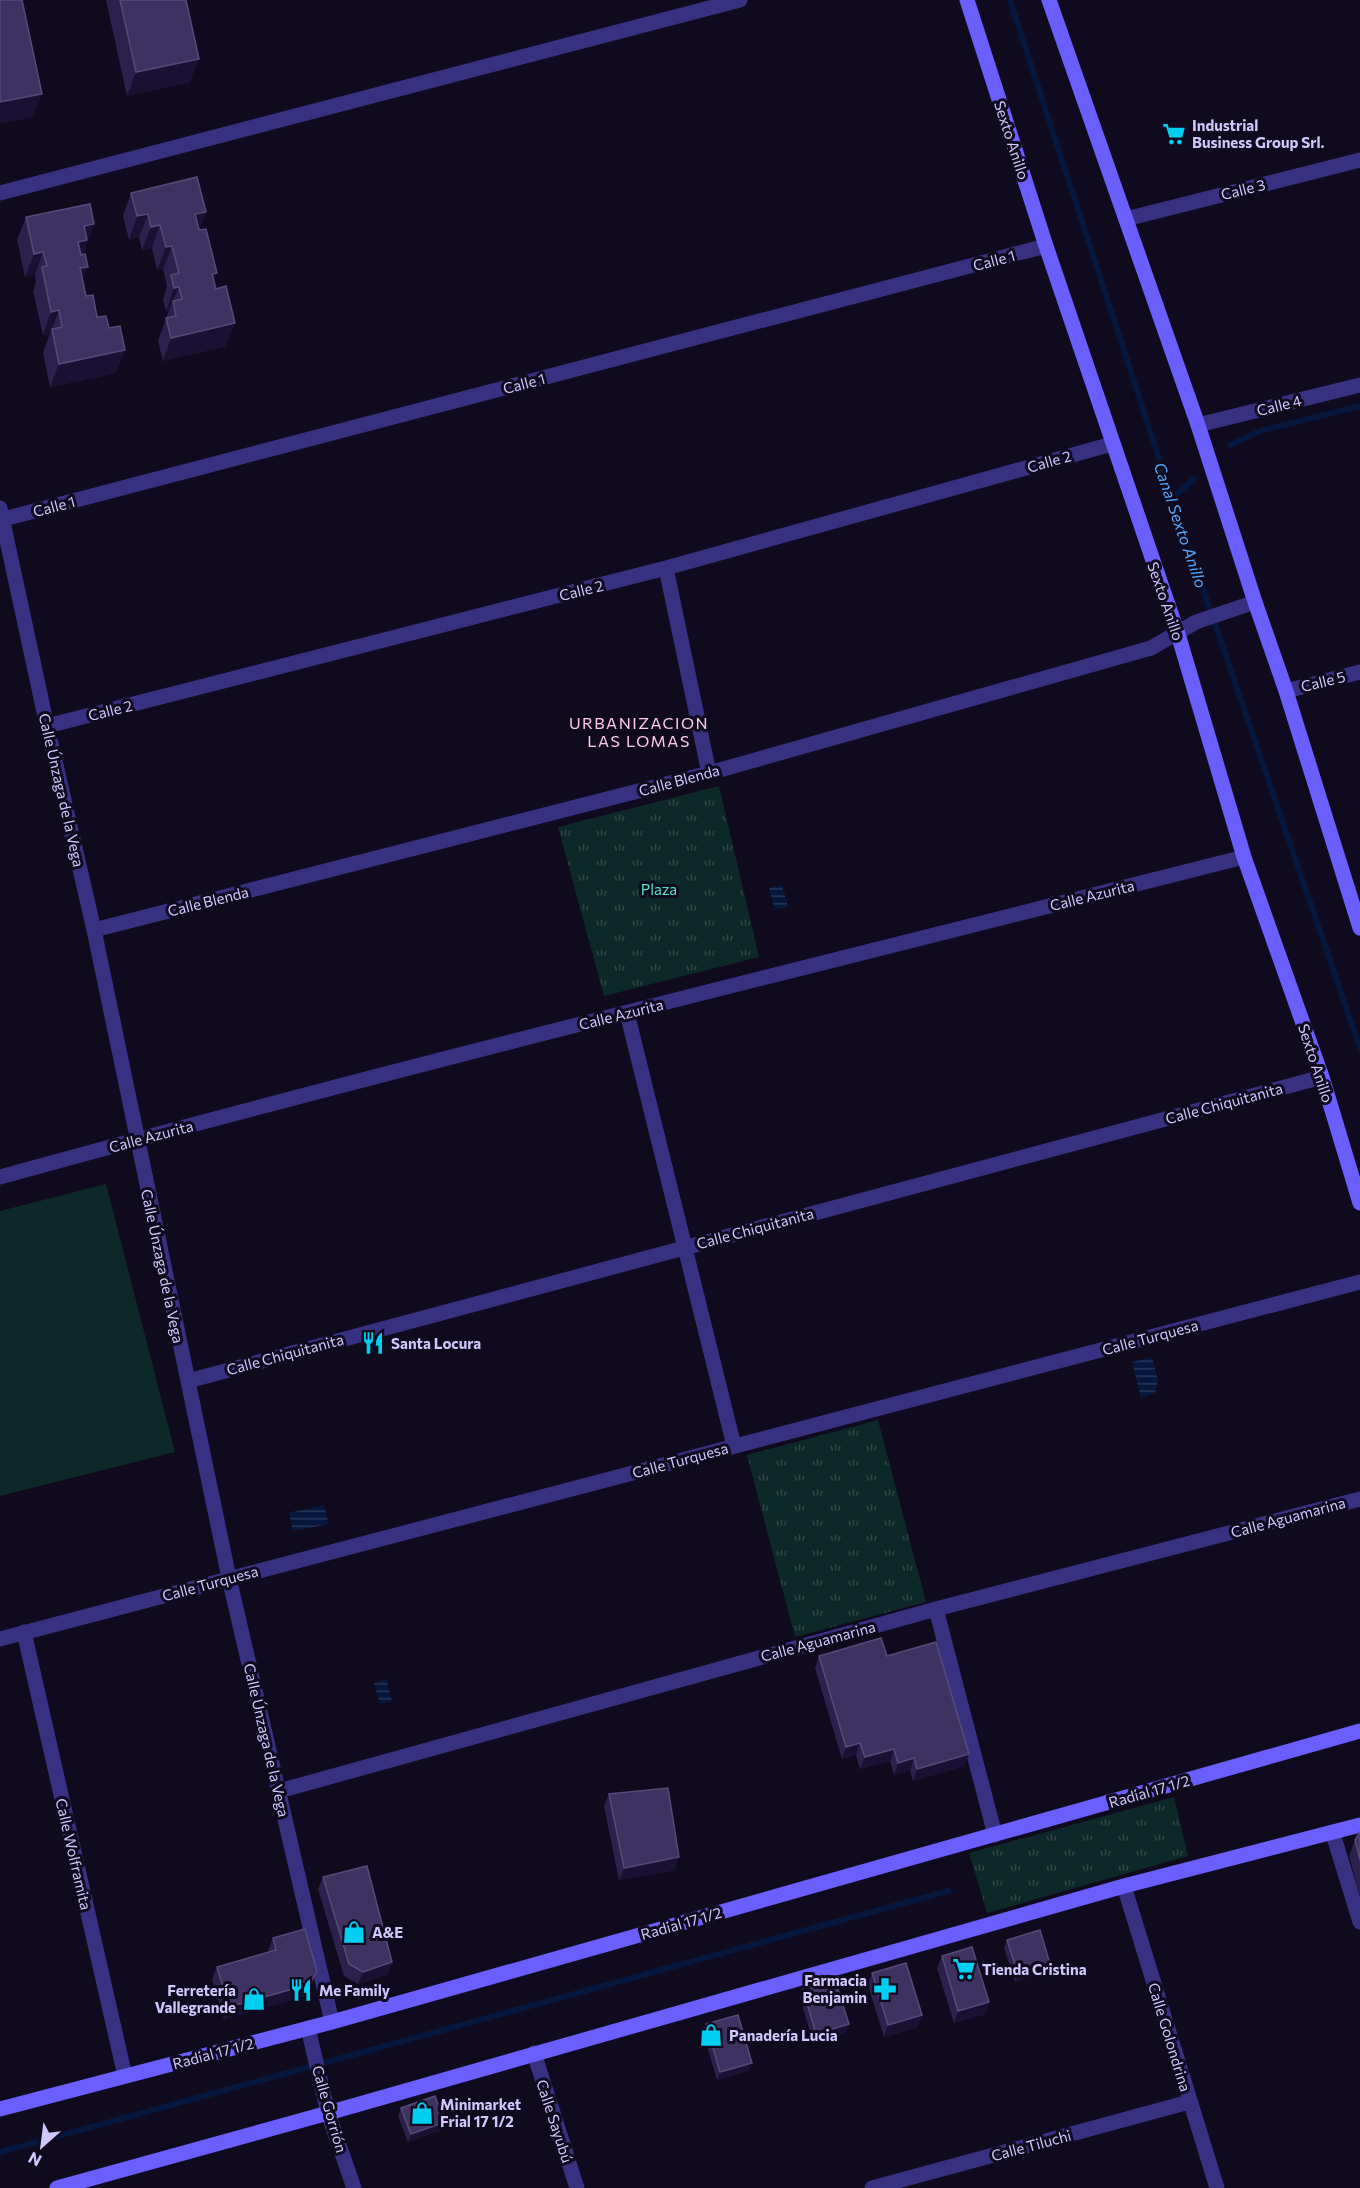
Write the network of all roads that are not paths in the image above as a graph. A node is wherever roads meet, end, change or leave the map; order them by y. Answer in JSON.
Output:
{"nodes":[{"id":1,"x":740,"y":0,"type":"edge"},
{"id":2,"x":967,"y":0,"type":"edge"},
{"id":3,"x":1049,"y":0,"type":"edge"},
{"id":4,"x":1360,"y":160,"type":"edge"},
{"id":5,"x":0,"y":193,"type":"edge"},
{"id":6,"x":1126,"y":219,"type":"junction"},
{"id":7,"x":1046,"y":246,"type":"junction"},
{"id":8,"x":1360,"y":385,"type":"edge"},
{"id":9,"x":1198,"y":425,"type":"junction"},
{"id":10,"x":1112,"y":444,"type":"junction"},
{"id":11,"x":1,"y":516,"type":"edge"},
{"id":12,"x":666,"y":568,"type":"junction"},
{"id":13,"x":1255,"y":602,"type":"junction"},
{"id":14,"x":1178,"y":634,"type":"junction"},
{"id":15,"x":1360,"y":672,"type":"edge"},
{"id":16,"x":1286,"y":691,"type":"junction"},
{"id":17,"x":47,"y":726,"type":"junction"},
{"id":18,"x":709,"y":773,"type":"junction"},
{"id":19,"x":1244,"y":857,"type":"junction"},
{"id":20,"x":1360,"y":928,"type":"edge"},
{"id":21,"x":94,"y":930,"type":"junction"},
{"id":22,"x":627,"y":1013,"type":"junction"},
{"id":23,"x":1322,"y":1077,"type":"junction"},
{"id":24,"x":136,"y":1139,"type":"junction"},
{"id":25,"x":0,"y":1177,"type":"edge"},
{"id":26,"x":1360,"y":1203,"type":"edge"},
{"id":27,"x":684,"y":1247,"type":"junction"},
{"id":28,"x":1360,"y":1282,"type":"edge"},
{"id":29,"x":188,"y":1381,"type":"junction"},
{"id":30,"x":734,"y":1446,"type":"junction"},
{"id":31,"x":1360,"y":1499,"type":"edge"},
{"id":32,"x":229,"y":1578,"type":"junction"},
{"id":33,"x":936,"y":1609,"type":"junction"},
{"id":34,"x":24,"y":1632,"type":"junction"},
{"id":35,"x":0,"y":1639,"type":"edge"},
{"id":36,"x":1360,"y":1731,"type":"edge"},
{"id":37,"x":279,"y":1791,"type":"junction"},
{"id":38,"x":1360,"y":1825,"type":"edge"},
{"id":39,"x":995,"y":1834,"type":"junction"},
{"id":40,"x":1333,"y":1834,"type":"junction"},
{"id":41,"x":1124,"y":1886,"type":"junction"},
{"id":42,"x":1360,"y":1922,"type":"edge"},
{"id":43,"x":332,"y":2022,"type":"junction"},
{"id":44,"x":310,"y":2036,"type":"junction"},
{"id":45,"x":534,"y":2053,"type":"junction"},
{"id":46,"x":124,"y":2076,"type":"junction"},
{"id":47,"x":1190,"y":2102,"type":"junction"},
{"id":48,"x":326,"y":2105,"type":"junction"},
{"id":49,"x":0,"y":2109,"type":"edge"},
{"id":50,"x":57,"y":2188,"type":"edge"},
{"id":51,"x":354,"y":2188,"type":"edge"},
{"id":52,"x":577,"y":2188,"type":"edge"},
{"id":53,"x":872,"y":2188,"type":"edge"},
{"id":54,"x":1217,"y":2188,"type":"edge"}],
"edges":[{"from":1,"to":5,"type":"street"},
{"from":2,"to":7,"type":"main road","name":"Sexto Anillo"},
{"from":3,"to":6,"type":"main road"},
{"from":4,"to":6,"type":"street","name":"Calle 3"},
{"from":6,"to":9,"type":"main road"},
{"from":7,"to":10,"type":"main road","name":"Sexto Anillo"},
{"from":7,"to":11,"type":"street","name":"Calle 1"},
{"from":8,"to":9,"type":"street","name":"Calle 4"},
{"from":9,"to":13,"type":"main road"},
{"from":10,"to":12,"type":"street","name":"Calle 2"},
{"from":10,"to":14,"type":"main road","name":"Sexto Anillo"},
{"from":11,"to":17,"type":"street","name":"Calle Únzaga de la Vega"},
{"from":12,"to":17,"type":"street","name":"Calle 2"},
{"from":12,"to":18,"type":"street"},
{"from":13,"to":14,"type":"street","name":"Calle Blenda"},
{"from":13,"to":16,"type":"main road"},
{"from":14,"to":18,"type":"street","name":"Calle Blenda"},
{"from":14,"to":19,"type":"main road","name":"Sexto Anillo"},
{"from":15,"to":16,"type":"street","name":"Calle 5"},
{"from":16,"to":20,"type":"main road"},
{"from":17,"to":21,"type":"street","name":"Calle Únzaga de la Vega"},
{"from":18,"to":21,"type":"street","name":"Calle Blenda"},
{"from":19,"to":22,"type":"street","name":"Calle Azurita"},
{"from":19,"to":23,"type":"main road","name":"Sexto Anillo"},
{"from":21,"to":24,"type":"street","name":"Calle Únzaga de la Vega"},
{"from":22,"to":24,"type":"street","name":"Calle Azurita"},
{"from":22,"to":27,"type":"street"},
{"from":23,"to":26,"type":"main road","name":"Sexto Anillo"},
{"from":23,"to":27,"type":"street","name":"Calle Chiquitanita"},
{"from":24,"to":25,"type":"street","name":"Calle Azurita"},
{"from":24,"to":29,"type":"street","name":"Calle Únzaga de la Vega"},
{"from":27,"to":29,"type":"street","name":"Calle Chiquitanita"},
{"from":27,"to":30,"type":"street"},
{"from":28,"to":30,"type":"street","name":"Calle Turquesa"},
{"from":29,"to":32,"type":"street","name":"Calle Únzaga de la Vega"},
{"from":30,"to":32,"type":"street","name":"Calle Turquesa"},
{"from":31,"to":33,"type":"street","name":"Calle Aguamarina"},
{"from":32,"to":34,"type":"street","name":"Calle Turquesa"},
{"from":32,"to":37,"type":"street","name":"Calle Únzaga de la Vega"},
{"from":33,"to":37,"type":"street","name":"Calle Aguamarina"},
{"from":33,"to":39,"type":"street"},
{"from":34,"to":35,"type":"street","name":"Calle Turquesa"},
{"from":34,"to":46,"type":"street","name":"Calle Wolframita"},
{"from":36,"to":39,"type":"main road","name":"Radial 17 1/2"},
{"from":37,"to":43,"type":"street","name":"Calle Únzaga de la Vega"},
{"from":38,"to":40,"type":"main road"},
{"from":39,"to":43,"type":"main road","name":"Radial 17 1/2"},
{"from":40,"to":41,"type":"main road"},
{"from":40,"to":42,"type":"street"},
{"from":41,"to":45,"type":"main road"},
{"from":41,"to":47,"type":"street","name":"Calle Golondrina"},
{"from":43,"to":44,"type":"main road","name":"Radial 17 1/2"},
{"from":44,"to":46,"type":"main road","name":"Radial 17 1/2"},
{"from":44,"to":48,"type":"street","name":"Calle Gorrión"},
{"from":45,"to":48,"type":"main road"},
{"from":45,"to":52,"type":"street","name":"Calle Sayubú"},
{"from":46,"to":49,"type":"main road","name":"Radial 17 1/2"},
{"from":47,"to":53,"type":"street","name":"Calle Tiluchi"},
{"from":47,"to":54,"type":"street","name":"Calle Golondrina"},
{"from":48,"to":50,"type":"main road"},
{"from":48,"to":51,"type":"street","name":"Calle Gorrión"}]}
